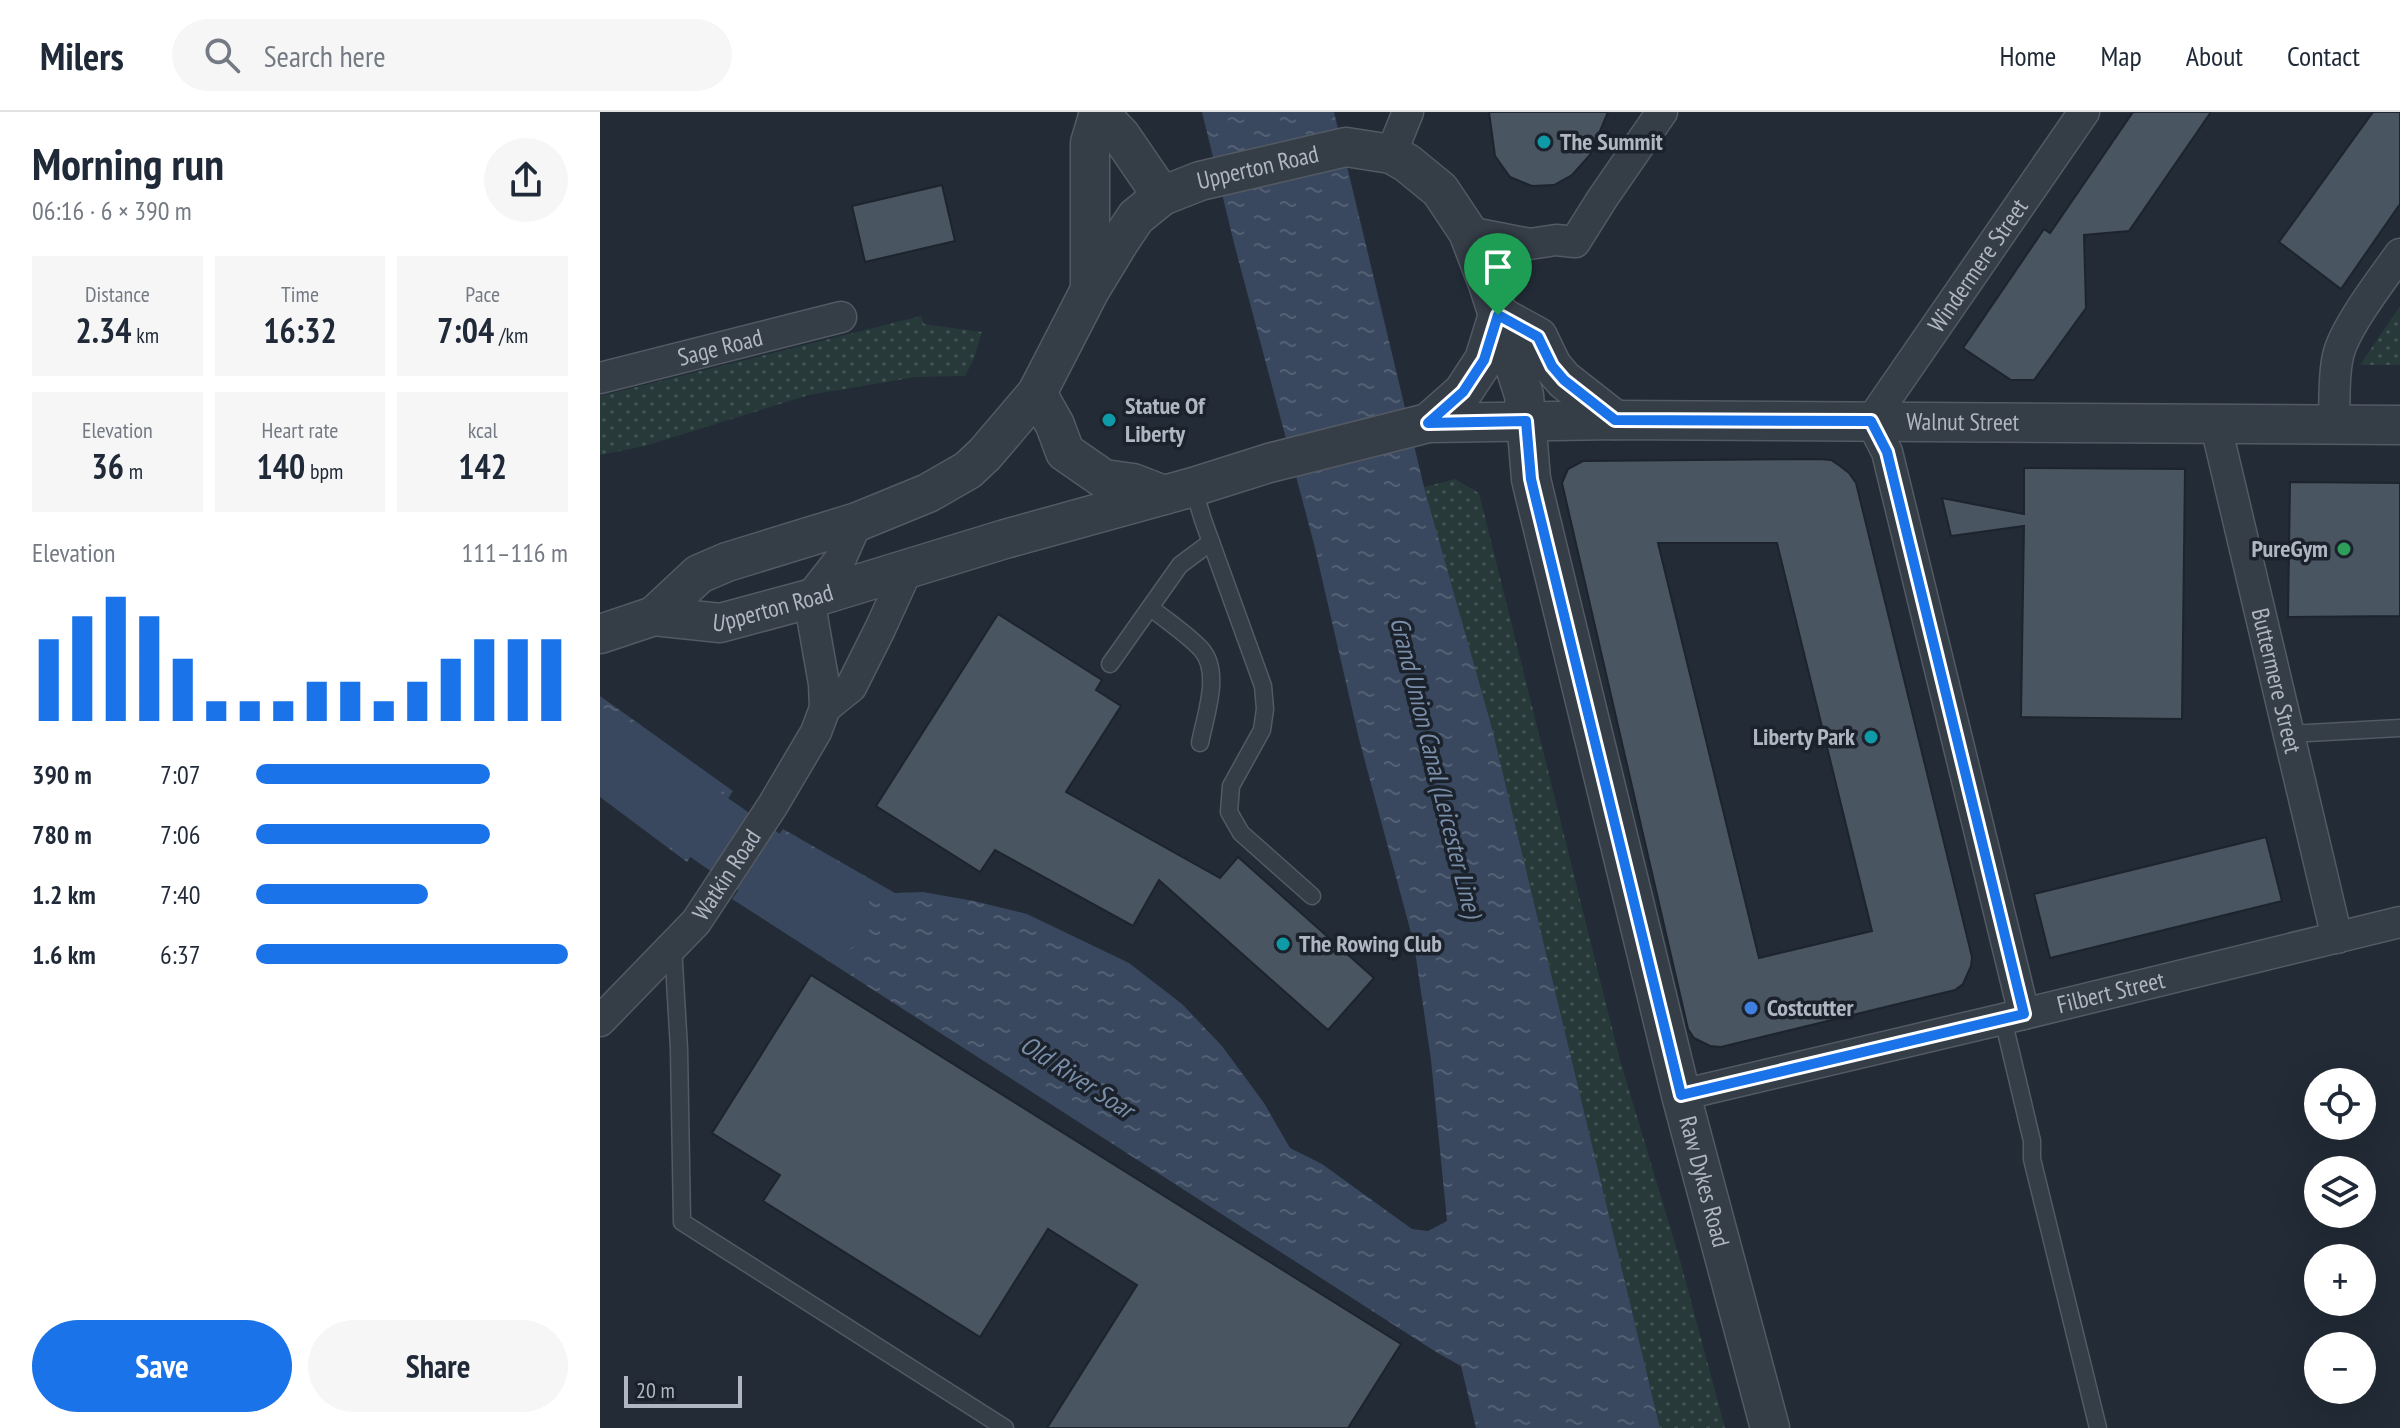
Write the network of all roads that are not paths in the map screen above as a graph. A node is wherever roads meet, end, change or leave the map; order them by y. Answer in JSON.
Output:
{"nodes":[{"id":1,"x":1408,"y":112,"type":"edge"},
{"id":2,"x":1662,"y":112,"type":"edge"},
{"id":3,"x":2084,"y":112,"type":"edge"},
{"id":4,"x":1099,"y":113,"type":"edge"},
{"id":5,"x":1391,"y":154,"type":"junction"},
{"id":6,"x":1162,"y":196,"type":"junction"},
{"id":7,"x":1468,"y":232,"type":"junction"},
{"id":8,"x":2400,"y":254,"type":"edge"},
{"id":9,"x":1090,"y":290,"type":"junction"},
{"id":10,"x":1498,"y":315,"type":"junction"},
{"id":11,"x":841,"y":317,"type":"dead end"},
{"id":12,"x":600,"y":378,"type":"edge"},
{"id":13,"x":1037,"y":393,"type":"junction"},
{"id":14,"x":1615,"y":420,"type":"junction"},
{"id":15,"x":1526,"y":421,"type":"junction"},
{"id":16,"x":1871,"y":421,"type":"junction"},
{"id":17,"x":2215,"y":422,"type":"junction"},
{"id":18,"x":1421,"y":424,"type":"junction"},
{"id":19,"x":2334,"y":425,"type":"junction"},
{"id":20,"x":2400,"y":425,"type":"edge"},
{"id":21,"x":1178,"y":491,"type":"junction"},
{"id":22,"x":857,"y":522,"type":"junction"},
{"id":23,"x":1211,"y":542,"type":"junction"},
{"id":24,"x":907,"y":570,"type":"junction"},
{"id":25,"x":809,"y":599,"type":"junction"},
{"id":26,"x":1151,"y":608,"type":"junction"},
{"id":27,"x":654,"y":616,"type":"junction"},
{"id":28,"x":600,"y":634,"type":"edge"},
{"id":29,"x":1110,"y":664,"type":"dead end"},
{"id":30,"x":825,"y":708,"type":"junction"},
{"id":31,"x":2400,"y":728,"type":"edge"},
{"id":32,"x":2289,"y":734,"type":"junction"},
{"id":33,"x":1200,"y":743,"type":"dead end"},
{"id":34,"x":1312,"y":896,"type":"dead end"},
{"id":35,"x":2400,"y":922,"type":"edge"},
{"id":36,"x":2337,"y":938,"type":"junction"},
{"id":37,"x":673,"y":946,"type":"junction"},
{"id":38,"x":2013,"y":1017,"type":"junction"},
{"id":39,"x":600,"y":1021,"type":"edge"},
{"id":40,"x":1681,"y":1095,"type":"junction"},
{"id":41,"x":1005,"y":1428,"type":"edge"},
{"id":42,"x":1770,"y":1428,"type":"edge"},
{"id":43,"x":2098,"y":1428,"type":"edge"}],
"edges":[{"from":1,"to":5,"type":"street"},
{"from":2,"to":7,"type":"street"},
{"from":3,"to":16,"type":"street","name":"Windermere Street"},
{"from":4,"to":6,"type":"street"},
{"from":4,"to":9,"type":"street"},
{"from":5,"to":6,"type":"street","name":"Upperton Road"},
{"from":5,"to":7,"type":"street","name":"Upperton Road"},
{"from":6,"to":9,"type":"street","name":"Upperton Road"},
{"from":7,"to":10,"type":"street","name":"Upperton Road"},
{"from":8,"to":19,"type":"street"},
{"from":9,"to":13,"type":"street","name":"Upperton Road"},
{"from":10,"to":14,"type":"street"},
{"from":10,"to":15,"type":"street","name":"Upperton Road"},
{"from":10,"to":18,"type":"street","name":"Upperton Road"},
{"from":11,"to":12,"type":"street","name":"Sage Road"},
{"from":13,"to":21,"type":"street"},
{"from":13,"to":22,"type":"street","name":"Upperton Road"},
{"from":14,"to":15,"type":"street","name":"Walnut Street"},
{"from":14,"to":16,"type":"street","name":"Walnut Street"},
{"from":15,"to":18,"type":"street","name":"Upperton Road"},
{"from":15,"to":40,"type":"street","name":"Raw Dykes Road"},
{"from":16,"to":17,"type":"street","name":"Walnut Street"},
{"from":16,"to":38,"type":"street"},
{"from":17,"to":19,"type":"street","name":"Walnut Street"},
{"from":17,"to":32,"type":"street","name":"Buttermere Street"},
{"from":18,"to":21,"type":"street","name":"Upperton Road"},
{"from":19,"to":20,"type":"street","name":"Walnut Street"},
{"from":21,"to":23,"type":"lane"},
{"from":21,"to":24,"type":"street","name":"Upperton Road"},
{"from":22,"to":25,"type":"street"},
{"from":22,"to":27,"type":"street","name":"Upperton Road"},
{"from":23,"to":26,"type":"lane"},
{"from":23,"to":34,"type":"lane"},
{"from":24,"to":25,"type":"street","name":"Upperton Road"},
{"from":24,"to":30,"type":"street","name":"Watkin Road"},
{"from":25,"to":27,"type":"street","name":"Upperton Road"},
{"from":25,"to":30,"type":"street","name":"Watkin Road"},
{"from":26,"to":29,"type":"lane"},
{"from":26,"to":33,"type":"lane"},
{"from":27,"to":28,"type":"street","name":"Upperton Road"},
{"from":30,"to":37,"type":"street","name":"Watkin Road"},
{"from":31,"to":32,"type":"lane"},
{"from":32,"to":36,"type":"street","name":"Buttermere Street"},
{"from":35,"to":36,"type":"street","name":"Filbert Street"},
{"from":36,"to":38,"type":"street","name":"Filbert Street"},
{"from":37,"to":39,"type":"street","name":"Watkin Road"},
{"from":37,"to":41,"type":"lane"},
{"from":38,"to":40,"type":"street","name":"Filbert Street"},
{"from":38,"to":43,"type":"lane"},
{"from":40,"to":42,"type":"street","name":"Raw Dykes Road"}]}
